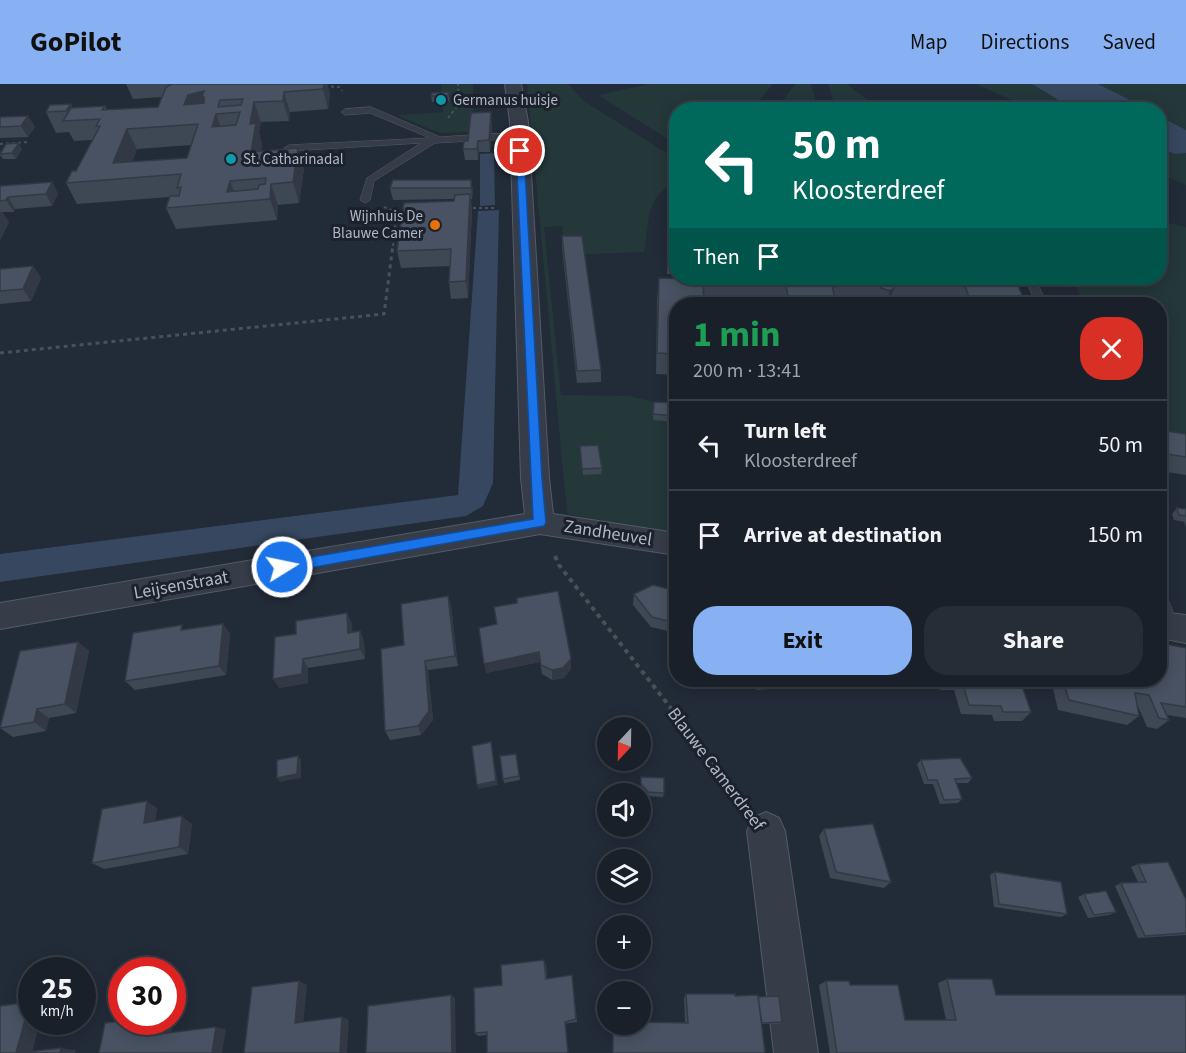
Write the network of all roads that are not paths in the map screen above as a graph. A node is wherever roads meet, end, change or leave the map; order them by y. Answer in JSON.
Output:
{"nodes":[{"id":1,"x":513,"y":84,"type":"edge"},
{"id":2,"x":345,"y":112,"type":"dead end"},
{"id":3,"x":519,"y":136,"type":"junction"},
{"id":4,"x":436,"y":137,"type":"junction"},
{"id":5,"x":491,"y":137,"type":"edge"},
{"id":6,"x":471,"y":138,"type":"edge"},
{"id":7,"x":289,"y":148,"type":"edge"},
{"id":8,"x":364,"y":200,"type":"road end"},
{"id":9,"x":540,"y":523,"type":"junction"},
{"id":10,"x":669,"y":543,"type":"edge"},
{"id":11,"x":0,"y":616,"type":"edge"},
{"id":12,"x":766,"y":831,"type":"road end"},
{"id":13,"x":796,"y":1053,"type":"edge"}],
"edges":[{"from":1,"to":3,"type":"street"},
{"from":2,"to":4,"type":"lane"},
{"from":3,"to":5,"type":"lane"},
{"from":3,"to":9,"type":"street"},
{"from":4,"to":6,"type":"lane"},
{"from":4,"to":7,"type":"lane"},
{"from":4,"to":8,"type":"lane"},
{"from":9,"to":10,"type":"street","name":"Zandheuvel"},
{"from":9,"to":11,"type":"street","name":"Leijsenstraat"},
{"from":12,"to":13,"type":"street","name":"Blauwe Camerdreef"}]}
